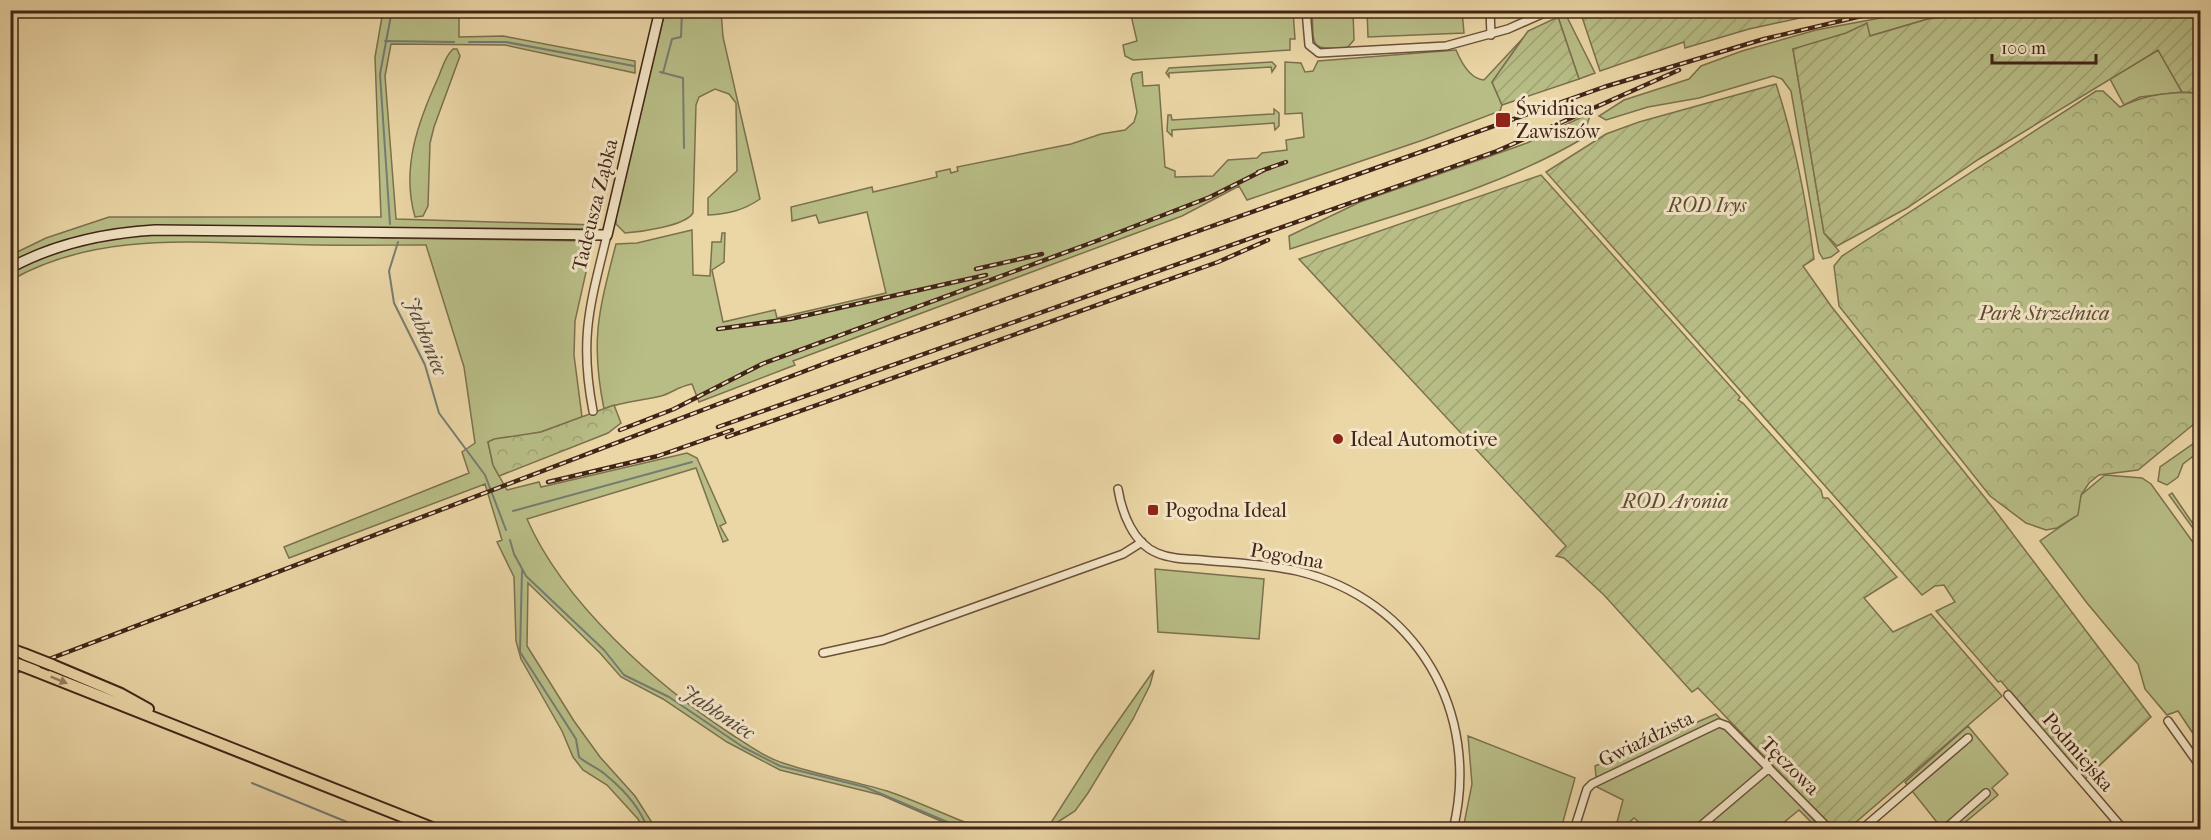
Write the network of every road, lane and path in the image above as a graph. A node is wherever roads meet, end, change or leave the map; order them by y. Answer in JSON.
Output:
{"nodes":[{"id":1,"x":660,"y":10,"type":"edge"},
{"id":2,"x":1306,"y":10,"type":"edge"},
{"id":3,"x":1490,"y":10,"type":"edge"},
{"id":4,"x":1548,"y":11,"type":"edge"},
{"id":5,"x":1491,"y":34,"type":"junction"},
{"id":6,"x":606,"y":235,"type":"junction"},
{"id":7,"x":10,"y":268,"type":"edge"},
{"id":8,"x":593,"y":411,"type":"dead end"},
{"id":9,"x":1118,"y":489,"type":"dead end"},
{"id":10,"x":1142,"y":542,"type":"junction"},
{"id":11,"x":10,"y":649,"type":"edge"},
{"id":12,"x":824,"y":653,"type":"dead end"},
{"id":13,"x":10,"y":661,"type":"edge"},
{"id":14,"x":2008,"y":695,"type":"dead end"},
{"id":15,"x":2168,"y":721,"type":"dead end"},
{"id":16,"x":1727,"y":726,"type":"joint"},
{"id":17,"x":179,"y":727,"type":"junction"},
{"id":18,"x":1968,"y":738,"type":"dead end"},
{"id":19,"x":2200,"y":766,"type":"edge"},
{"id":20,"x":1769,"y":768,"type":"junction"},
{"id":21,"x":1986,"y":793,"type":"dead end"},
{"id":22,"x":437,"y":830,"type":"edge"},
{"id":23,"x":1453,"y":830,"type":"edge"},
{"id":24,"x":1574,"y":830,"type":"edge"},
{"id":25,"x":1696,"y":830,"type":"edge"},
{"id":26,"x":1830,"y":830,"type":"edge"},
{"id":27,"x":1861,"y":830,"type":"edge"},
{"id":28,"x":1944,"y":830,"type":"edge"},
{"id":29,"x":2124,"y":830,"type":"edge"}],
"edges":[{"from":1,"to":6,"type":"street","name":"Tadeusza Ząbka"},
{"from":2,"to":5,"type":"street"},
{"from":3,"to":5,"type":"street"},
{"from":4,"to":5,"type":"street"},
{"from":6,"to":7,"type":"street"},
{"from":6,"to":8,"type":"street","name":"Tadeusza Ząbka"},
{"from":9,"to":10,"type":"street","name":"Pogodna"},
{"from":10,"to":12,"type":"street"},
{"from":10,"to":23,"type":"street","name":"Pogodna"},
{"from":11,"to":17,"type":"main road","bridge":true},
{"from":13,"to":17,"type":"main road","one_way":true,"bridge":true},
{"from":14,"to":29,"type":"street","name":"Podmiejska"},
{"from":15,"to":19,"type":"street"},
{"from":16,"to":20,"type":"street","name":"Tęczowa"},
{"from":16,"to":24,"type":"street","name":"Gwiaździsta"},
{"from":17,"to":22,"type":"main road"},
{"from":18,"to":27,"type":"street"},
{"from":20,"to":25,"type":"street"},
{"from":20,"to":26,"type":"street","name":"Tęczowa"},
{"from":21,"to":28,"type":"street"}]}
